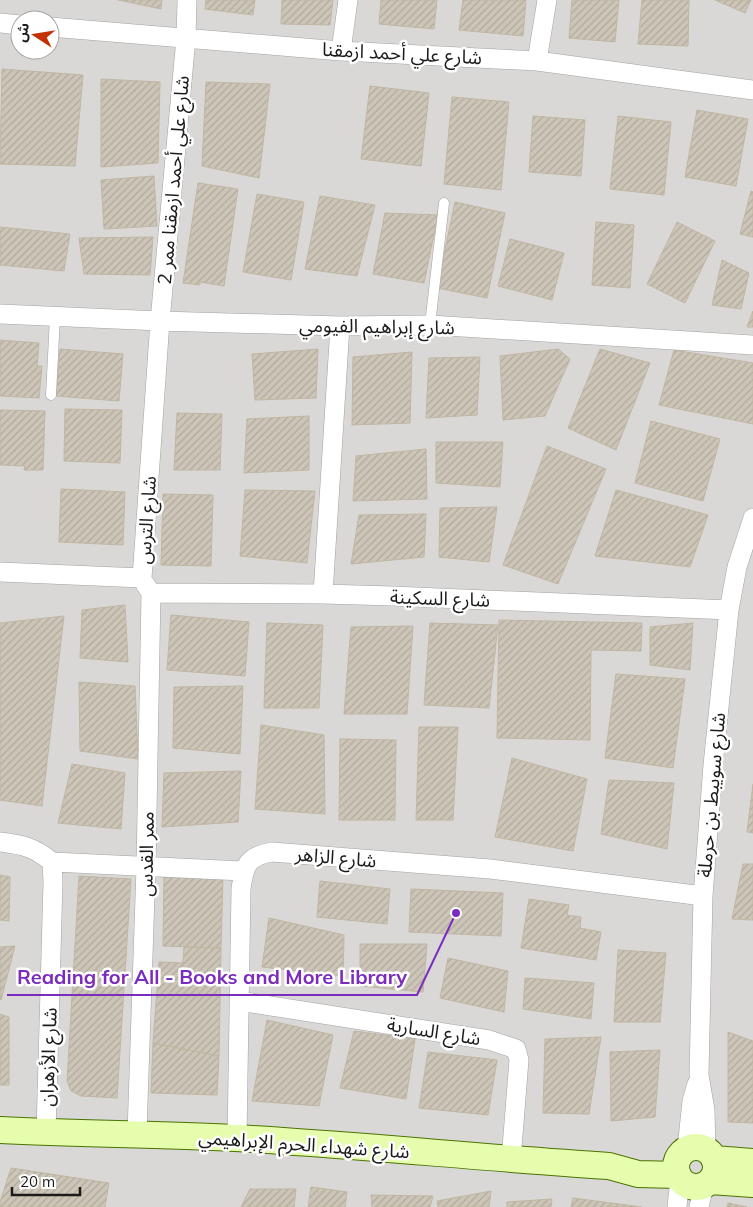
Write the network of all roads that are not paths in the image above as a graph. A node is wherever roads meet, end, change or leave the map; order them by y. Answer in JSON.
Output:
{"nodes":[{"id":1,"x":187,"y":0,"type":"edge"},
{"id":2,"x":348,"y":0,"type":"edge"},
{"id":3,"x":547,"y":0,"type":"edge"},
{"id":4,"x":60,"y":28,"type":"edge"},
{"id":5,"x":186,"y":38,"type":"junction"},
{"id":6,"x":341,"y":51,"type":"junction"},
{"id":7,"x":537,"y":61,"type":"junction"},
{"id":8,"x":753,"y":90,"type":"edge"},
{"id":9,"x":444,"y":203,"type":"dead end"},
{"id":10,"x":0,"y":314,"type":"edge"},
{"id":11,"x":55,"y":317,"type":"junction"},
{"id":12,"x":160,"y":321,"type":"junction"},
{"id":13,"x":430,"y":325,"type":"junction"},
{"id":14,"x":340,"y":326,"type":"junction"},
{"id":15,"x":753,"y":345,"type":"edge"},
{"id":16,"x":51,"y":394,"type":"dead end"},
{"id":17,"x":752,"y":526,"type":"edge"},
{"id":18,"x":0,"y":572,"type":"edge"},
{"id":19,"x":146,"y":586,"type":"junction"},
{"id":20,"x":323,"y":594,"type":"junction"},
{"id":21,"x":729,"y":610,"type":"junction"},
{"id":22,"x":0,"y":842,"type":"edge"},
{"id":23,"x":52,"y":862,"type":"junction"},
{"id":24,"x":146,"y":867,"type":"junction"},
{"id":25,"x":243,"y":871,"type":"junction"},
{"id":26,"x":703,"y":896,"type":"junction"},
{"id":27,"x":239,"y":1001,"type":"junction"},
{"id":28,"x":0,"y":1130,"type":"edge"},
{"id":29,"x":46,"y":1132,"type":"junction"},
{"id":30,"x":138,"y":1133,"type":"junction"},
{"id":31,"x":237,"y":1138,"type":"junction"},
{"id":32,"x":511,"y":1160,"type":"junction"},
{"id":33,"x":753,"y":1162,"type":"edge"},
{"id":34,"x":695,"y":1171,"type":"edge"},
{"id":35,"x":753,"y":1184,"type":"edge"},
{"id":36,"x":677,"y":1207,"type":"edge"}],
"edges":[{"from":1,"to":5,"type":"street","name":"شارع علي أحمد ازمقنا ممر 2"},
{"from":2,"to":6,"type":"street"},
{"from":3,"to":7,"type":"street"},
{"from":4,"to":5,"type":"street","name":"شارع علي أحمد ازمقنا"},
{"from":5,"to":6,"type":"street","name":"شارع علي أحمد ازمقنا"},
{"from":5,"to":12,"type":"street","name":"شارع علي أحمد ازمقنا ممر 2"},
{"from":6,"to":7,"type":"street","name":"شارع علي أحمد ازمقنا"},
{"from":7,"to":8,"type":"street","name":"شارع علي أحمد ازمقنا"},
{"from":9,"to":13,"type":"lane"},
{"from":10,"to":11,"type":"street","name":"شارع إبراهيم الفيومي"},
{"from":11,"to":12,"type":"street","name":"شارع إبراهيم الفيومي"},
{"from":11,"to":16,"type":"lane"},
{"from":12,"to":14,"type":"street","name":"شارع إبراهيم الفيومي"},
{"from":12,"to":19,"type":"street","name":"شارع الترس"},
{"from":13,"to":14,"type":"street","name":"شارع إبراهيم الفيومي"},
{"from":13,"to":15,"type":"street","name":"شارع إبراهيم الفيومي"},
{"from":14,"to":20,"type":"street"},
{"from":17,"to":21,"type":"street","name":"شارع سويبط بن حرملة"},
{"from":18,"to":19,"type":"street","name":"شارع الترس"},
{"from":19,"to":20,"type":"street","name":"شارع السكينة"},
{"from":19,"to":24,"type":"street","name":"ممر القدس"},
{"from":20,"to":21,"type":"street","name":"شارع السكينة"},
{"from":21,"to":26,"type":"street","name":"شارع سويبط بن حرملة"},
{"from":22,"to":23,"type":"street"},
{"from":23,"to":24,"type":"street"},
{"from":23,"to":29,"type":"street","name":"شارع الأزهران"},
{"from":24,"to":25,"type":"street"},
{"from":24,"to":30,"type":"street","name":"ممر القدس"},
{"from":25,"to":26,"type":"street","name":"شارع الزاهر"},
{"from":25,"to":27,"type":"street"},
{"from":26,"to":34,"type":"street","name":"شارع سويبط بن حرملة"},
{"from":27,"to":31,"type":"street"},
{"from":27,"to":32,"type":"street","name":"شارع السارية"},
{"from":28,"to":29,"type":"street","name":"شارع شهداء الحرم الإبراهيمي"},
{"from":29,"to":30,"type":"street","name":"شارع شهداء الحرم الإبراهيمي"},
{"from":30,"to":31,"type":"street","name":"شارع شهداء الحرم الإبراهيمي"},
{"from":31,"to":32,"type":"street","name":"شارع شهداء الحرم الإبراهيمي"},
{"from":32,"to":34,"type":"street","name":"شارع شهداء الحرم الإبراهيمي"},
{"from":33,"to":34,"type":"street","name":"شارع شهداء الحرم الإبراهيمي"},
{"from":34,"to":35,"type":"street","name":"شارع شهداء الحرم الإبراهيمي"},
{"from":34,"to":36,"type":"street","name":"شارع سويبط بن حرملة"}]}
